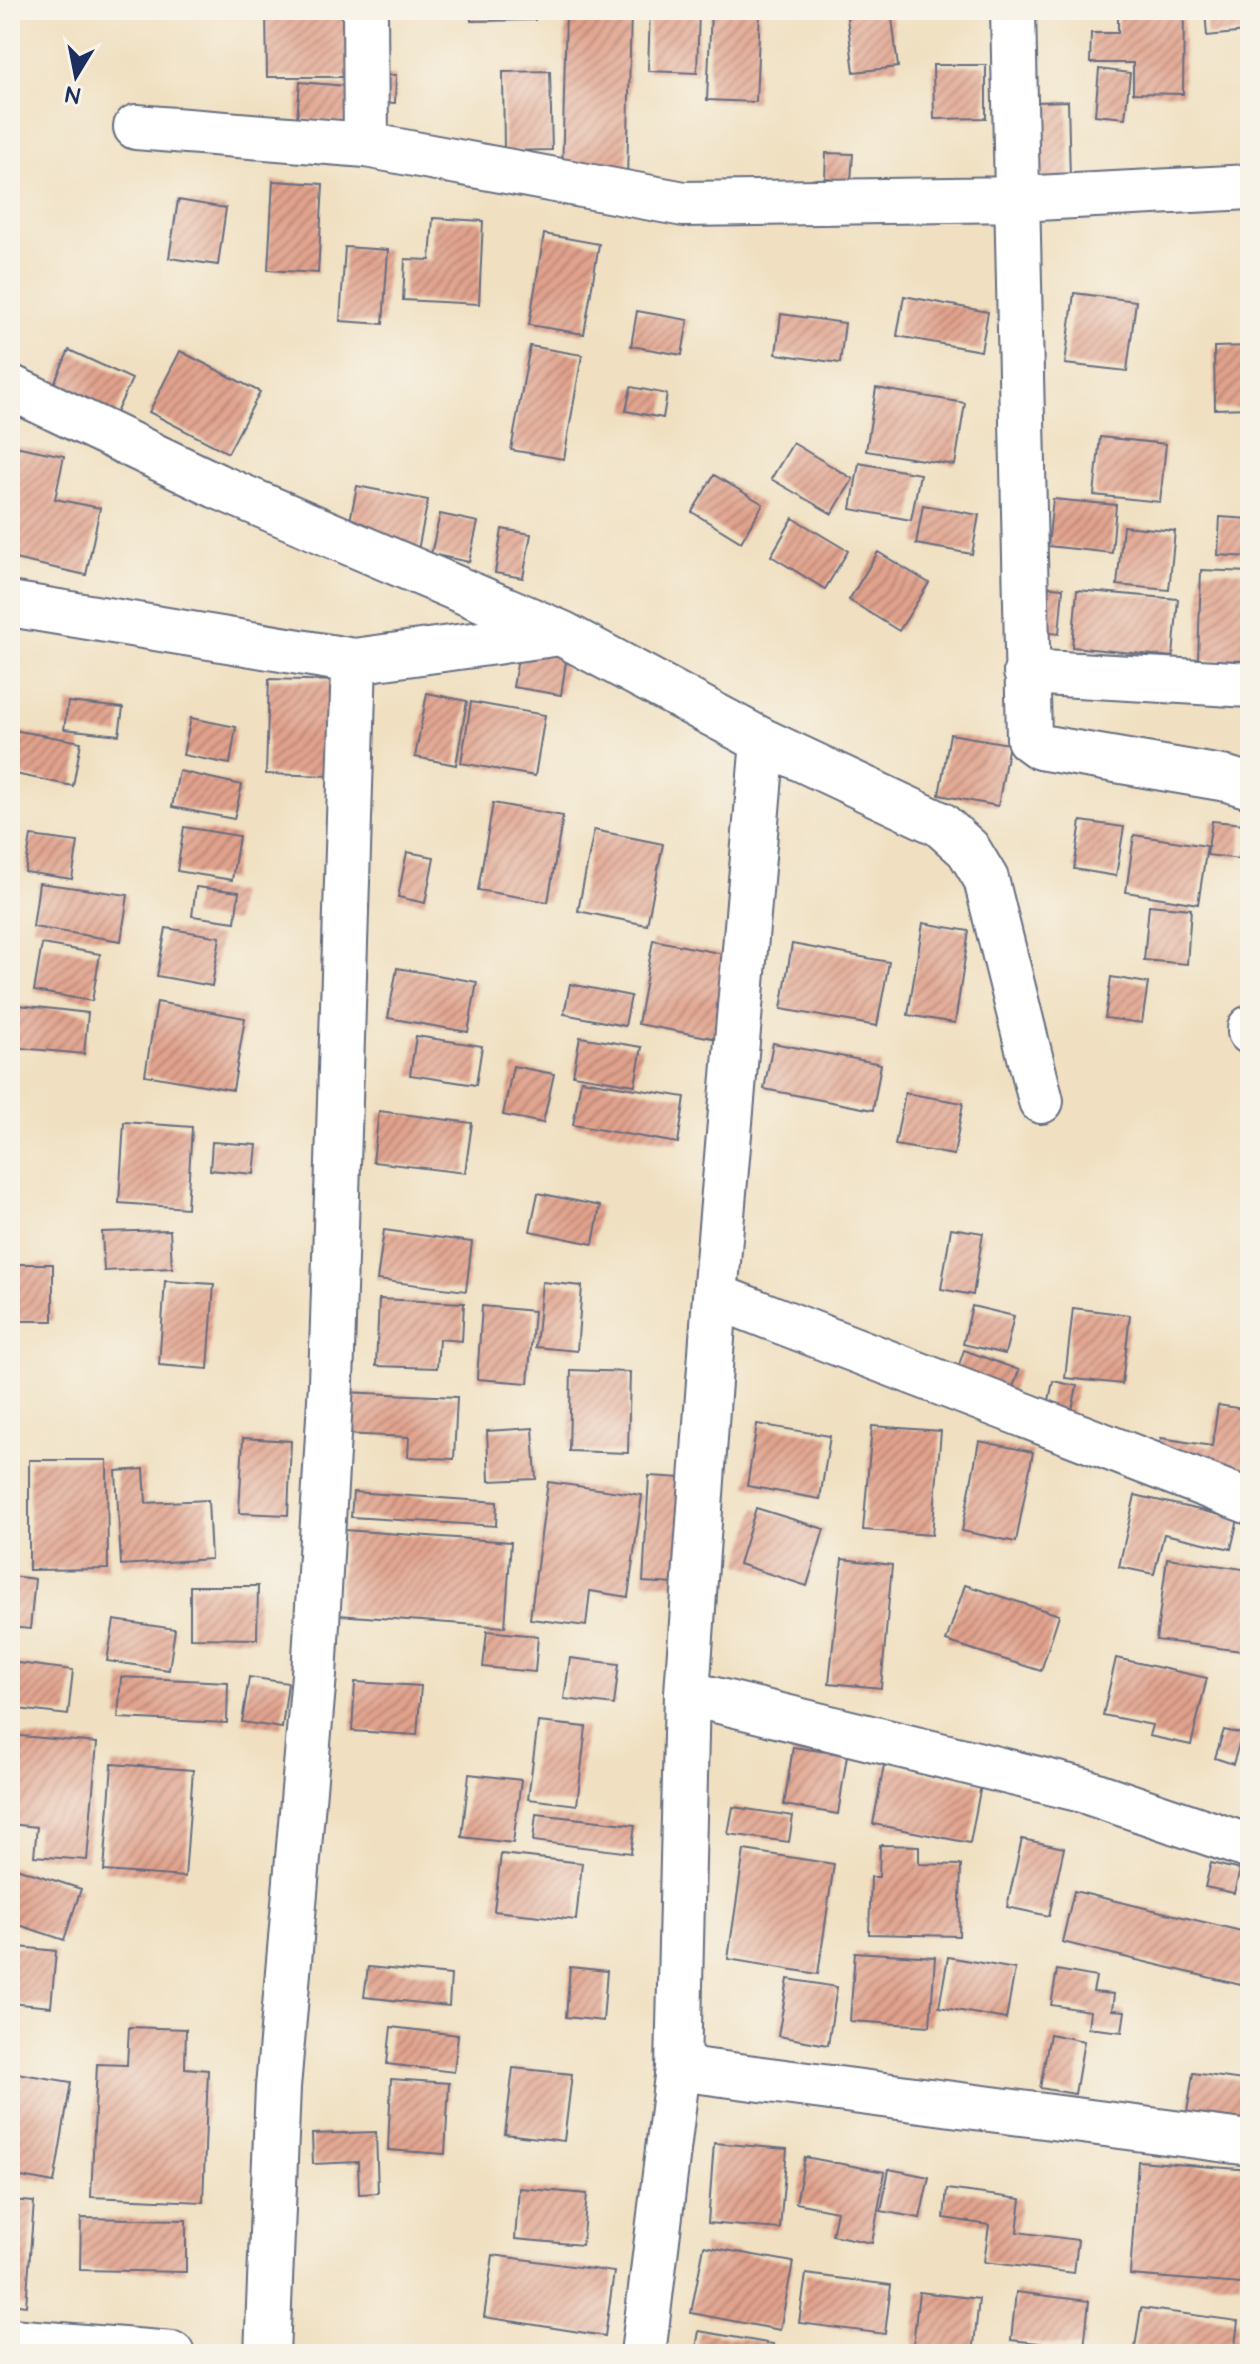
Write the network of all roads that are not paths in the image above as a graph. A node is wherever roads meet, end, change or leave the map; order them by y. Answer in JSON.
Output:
{"nodes":[{"id":1,"x":365,"y":10,"type":"edge"},
{"id":2,"x":1013,"y":10,"type":"edge"},
{"id":3,"x":136,"y":127,"type":"dead end"},
{"id":4,"x":366,"y":145,"type":"junction"},
{"id":5,"x":1250,"y":187,"type":"edge"},
{"id":6,"x":1017,"y":199,"type":"junction"},
{"id":7,"x":10,"y":387,"type":"edge"},
{"id":8,"x":10,"y":604,"type":"edge"},
{"id":9,"x":561,"y":633,"type":"junction"},
{"id":10,"x":354,"y":661,"type":"junction"},
{"id":11,"x":1026,"y":672,"type":"junction"},
{"id":12,"x":1250,"y":685,"type":"edge"},
{"id":13,"x":763,"y":741,"type":"junction"},
{"id":14,"x":1250,"y":786,"type":"edge"},
{"id":15,"x":1041,"y":1101,"type":"dead end"},
{"id":16,"x":715,"y":1296,"type":"junction"},
{"id":17,"x":1250,"y":1502,"type":"edge"},
{"id":18,"x":687,"y":1693,"type":"junction"},
{"id":19,"x":1250,"y":1847,"type":"edge"},
{"id":20,"x":678,"y":2068,"type":"junction"},
{"id":21,"x":1250,"y":2143,"type":"edge"},
{"id":22,"x":10,"y":2341,"type":"edge"},
{"id":23,"x":172,"y":2354,"type":"edge"},
{"id":24,"x":267,"y":2354,"type":"edge"},
{"id":25,"x":643,"y":2354,"type":"edge"}],
"edges":[{"from":1,"to":4,"type":"street"},
{"from":2,"to":6,"type":"street"},
{"from":3,"to":4,"type":"street"},
{"from":4,"to":6,"type":"street"},
{"from":5,"to":6,"type":"street"},
{"from":6,"to":11,"type":"street"},
{"from":7,"to":9,"type":"street"},
{"from":8,"to":10,"type":"street"},
{"from":9,"to":10,"type":"street"},
{"from":9,"to":13,"type":"street"},
{"from":10,"to":24,"type":"street"},
{"from":11,"to":12,"type":"street"},
{"from":11,"to":14,"type":"street"},
{"from":13,"to":15,"type":"street"},
{"from":13,"to":16,"type":"street"},
{"from":16,"to":17,"type":"street"},
{"from":16,"to":18,"type":"street"},
{"from":18,"to":19,"type":"street"},
{"from":18,"to":20,"type":"street"},
{"from":20,"to":21,"type":"street"},
{"from":20,"to":25,"type":"street"},
{"from":22,"to":23,"type":"street"}]}
